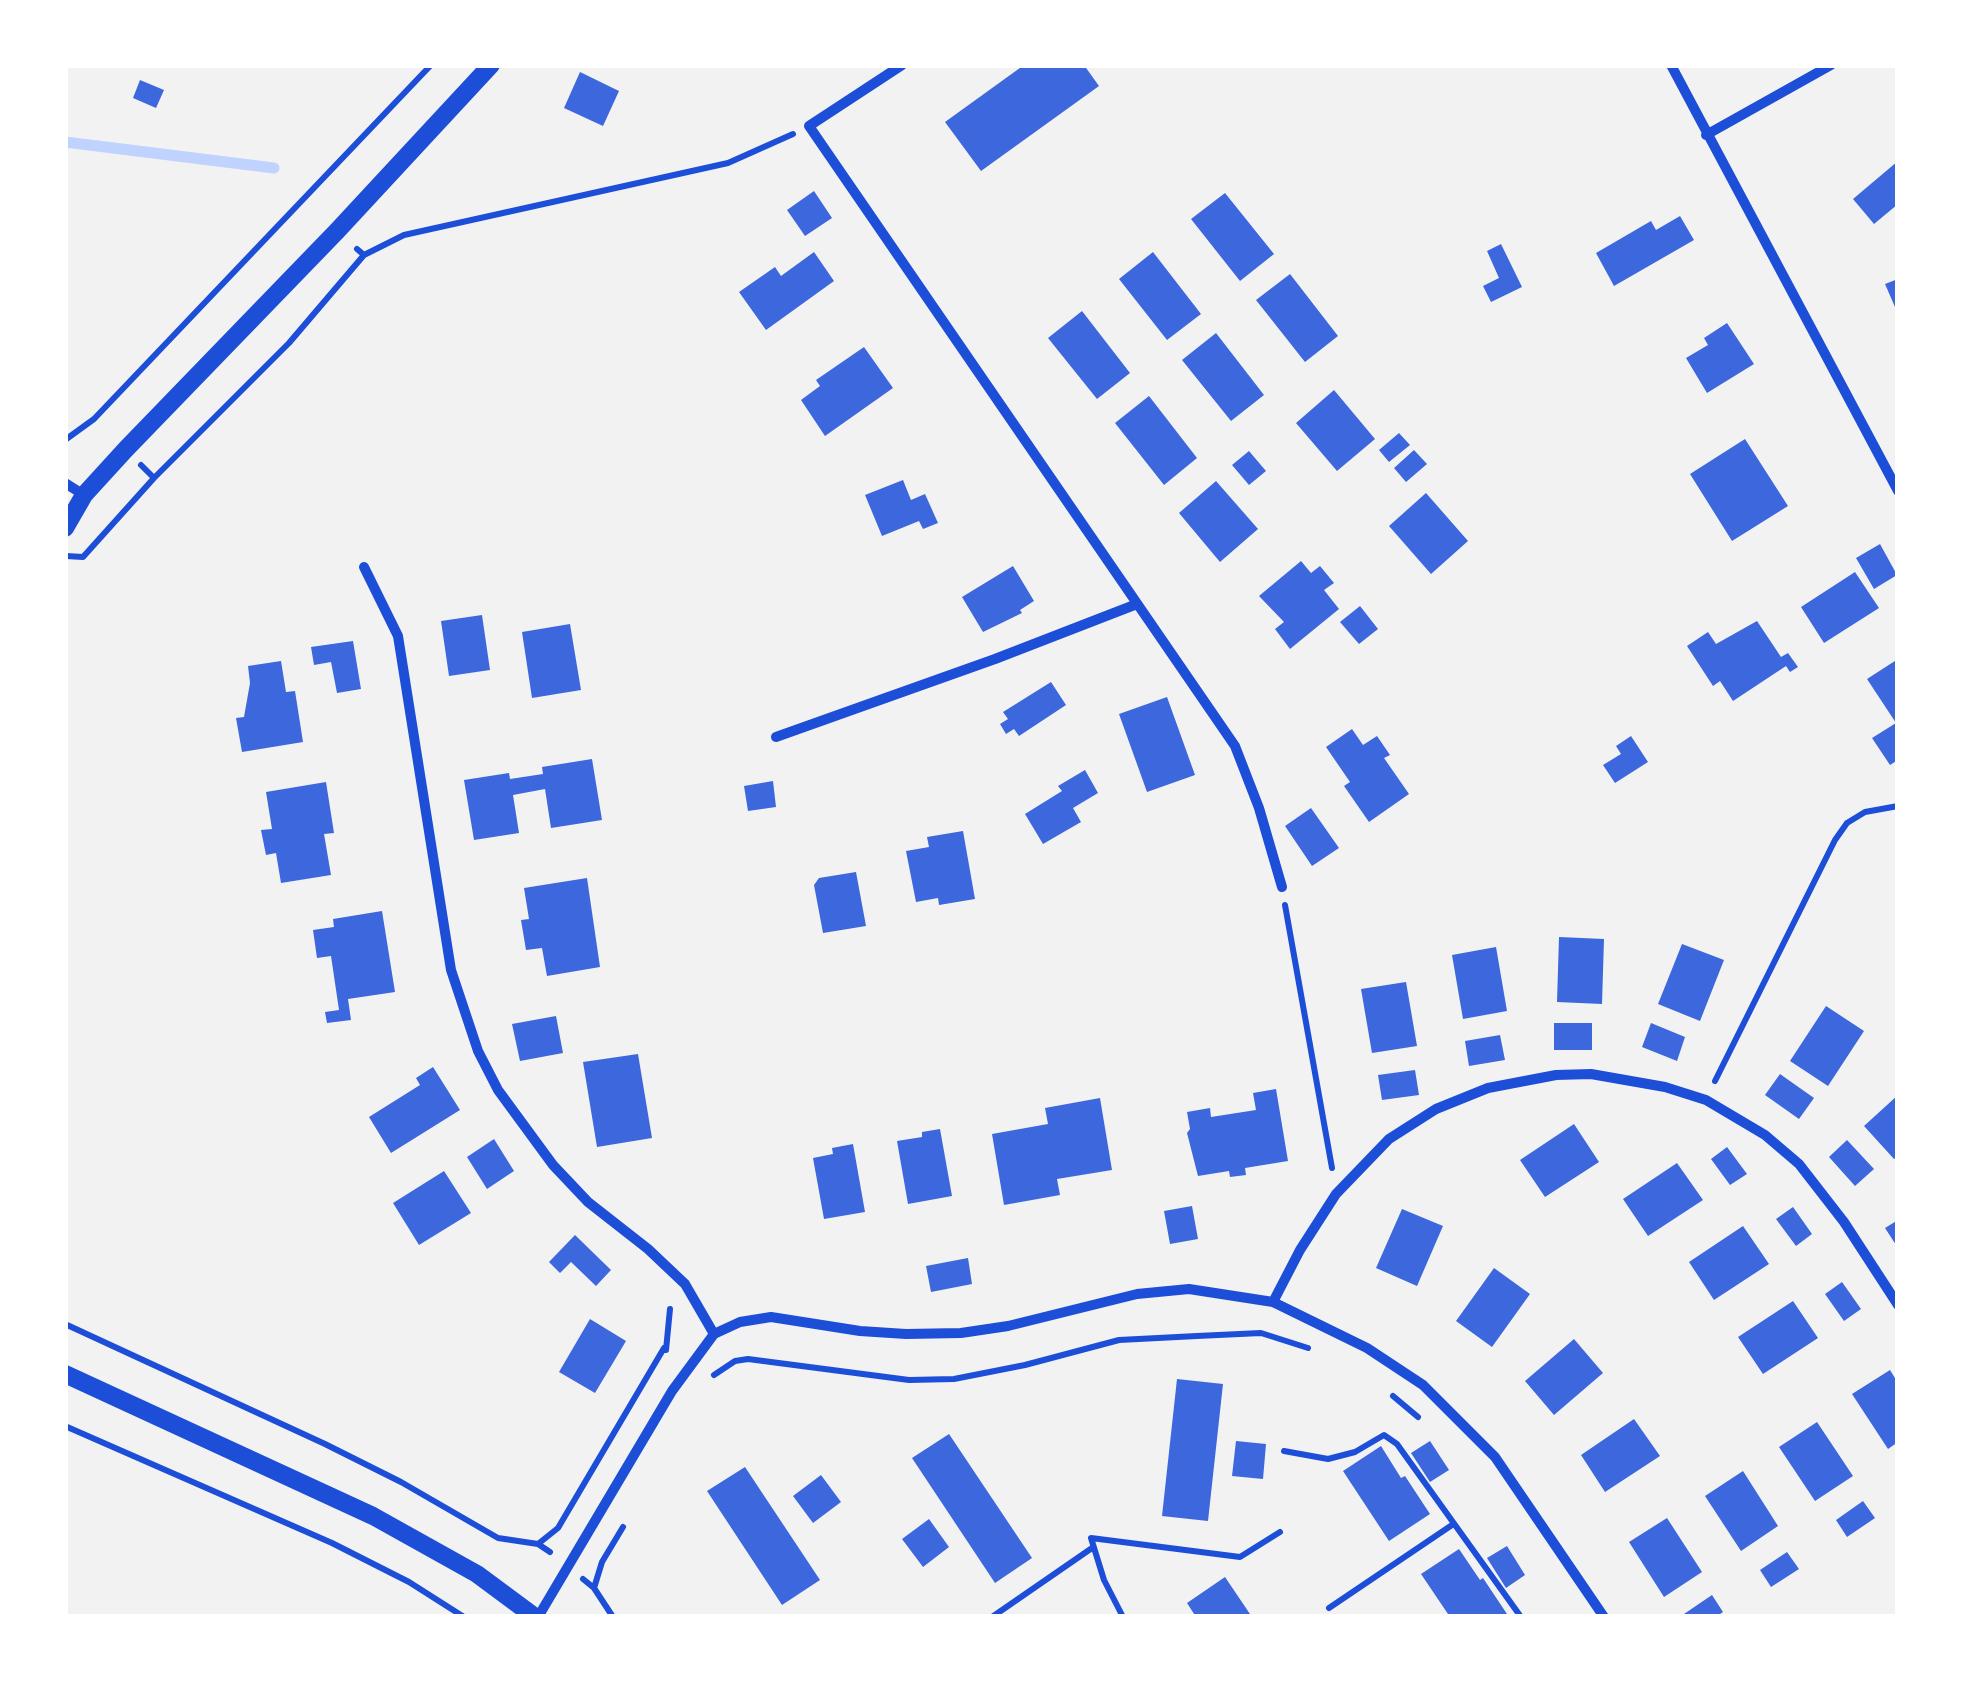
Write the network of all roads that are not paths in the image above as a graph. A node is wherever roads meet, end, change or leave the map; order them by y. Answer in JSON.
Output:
{"nodes":[{"id":1,"x":491,"y":65,"type":"edge"},
{"id":2,"x":902,"y":65,"type":"edge"},
{"id":3,"x":1670,"y":65,"type":"edge"},
{"id":4,"x":1831,"y":65,"type":"edge"},
{"id":5,"x":1706,"y":135,"type":"junction"},
{"id":6,"x":65,"y":483,"type":"edge"},
{"id":7,"x":1898,"y":491,"type":"edge"},
{"id":8,"x":84,"y":495,"type":"junction"},
{"id":9,"x":65,"y":528,"type":"edge"},
{"id":10,"x":364,"y":567,"type":"dead end"},
{"id":11,"x":1137,"y":604,"type":"junction"},
{"id":12,"x":776,"y":737,"type":"dead end"},
{"id":13,"x":1282,"y":887,"type":"road end"},
{"id":14,"x":1273,"y":1302,"type":"junction"},
{"id":15,"x":1898,"y":1305,"type":"edge"},
{"id":16,"x":714,"y":1334,"type":"junction"},
{"id":17,"x":65,"y":1374,"type":"edge"},
{"id":18,"x":536,"y":1617,"type":"edge"},
{"id":19,"x":1604,"y":1617,"type":"edge"}],
"edges":[{"from":1,"to":8,"type":"street"},
{"from":2,"to":11,"type":"street"},
{"from":3,"to":5,"type":"street"},
{"from":4,"to":5,"type":"street"},
{"from":5,"to":7,"type":"street"},
{"from":6,"to":8,"type":"street"},
{"from":8,"to":9,"type":"street"},
{"from":10,"to":16,"type":"street"},
{"from":11,"to":12,"type":"street"},
{"from":11,"to":13,"type":"street"},
{"from":14,"to":15,"type":"street"},
{"from":14,"to":16,"type":"street"},
{"from":14,"to":19,"type":"street"},
{"from":16,"to":18,"type":"street"},
{"from":17,"to":18,"type":"street"}]}
